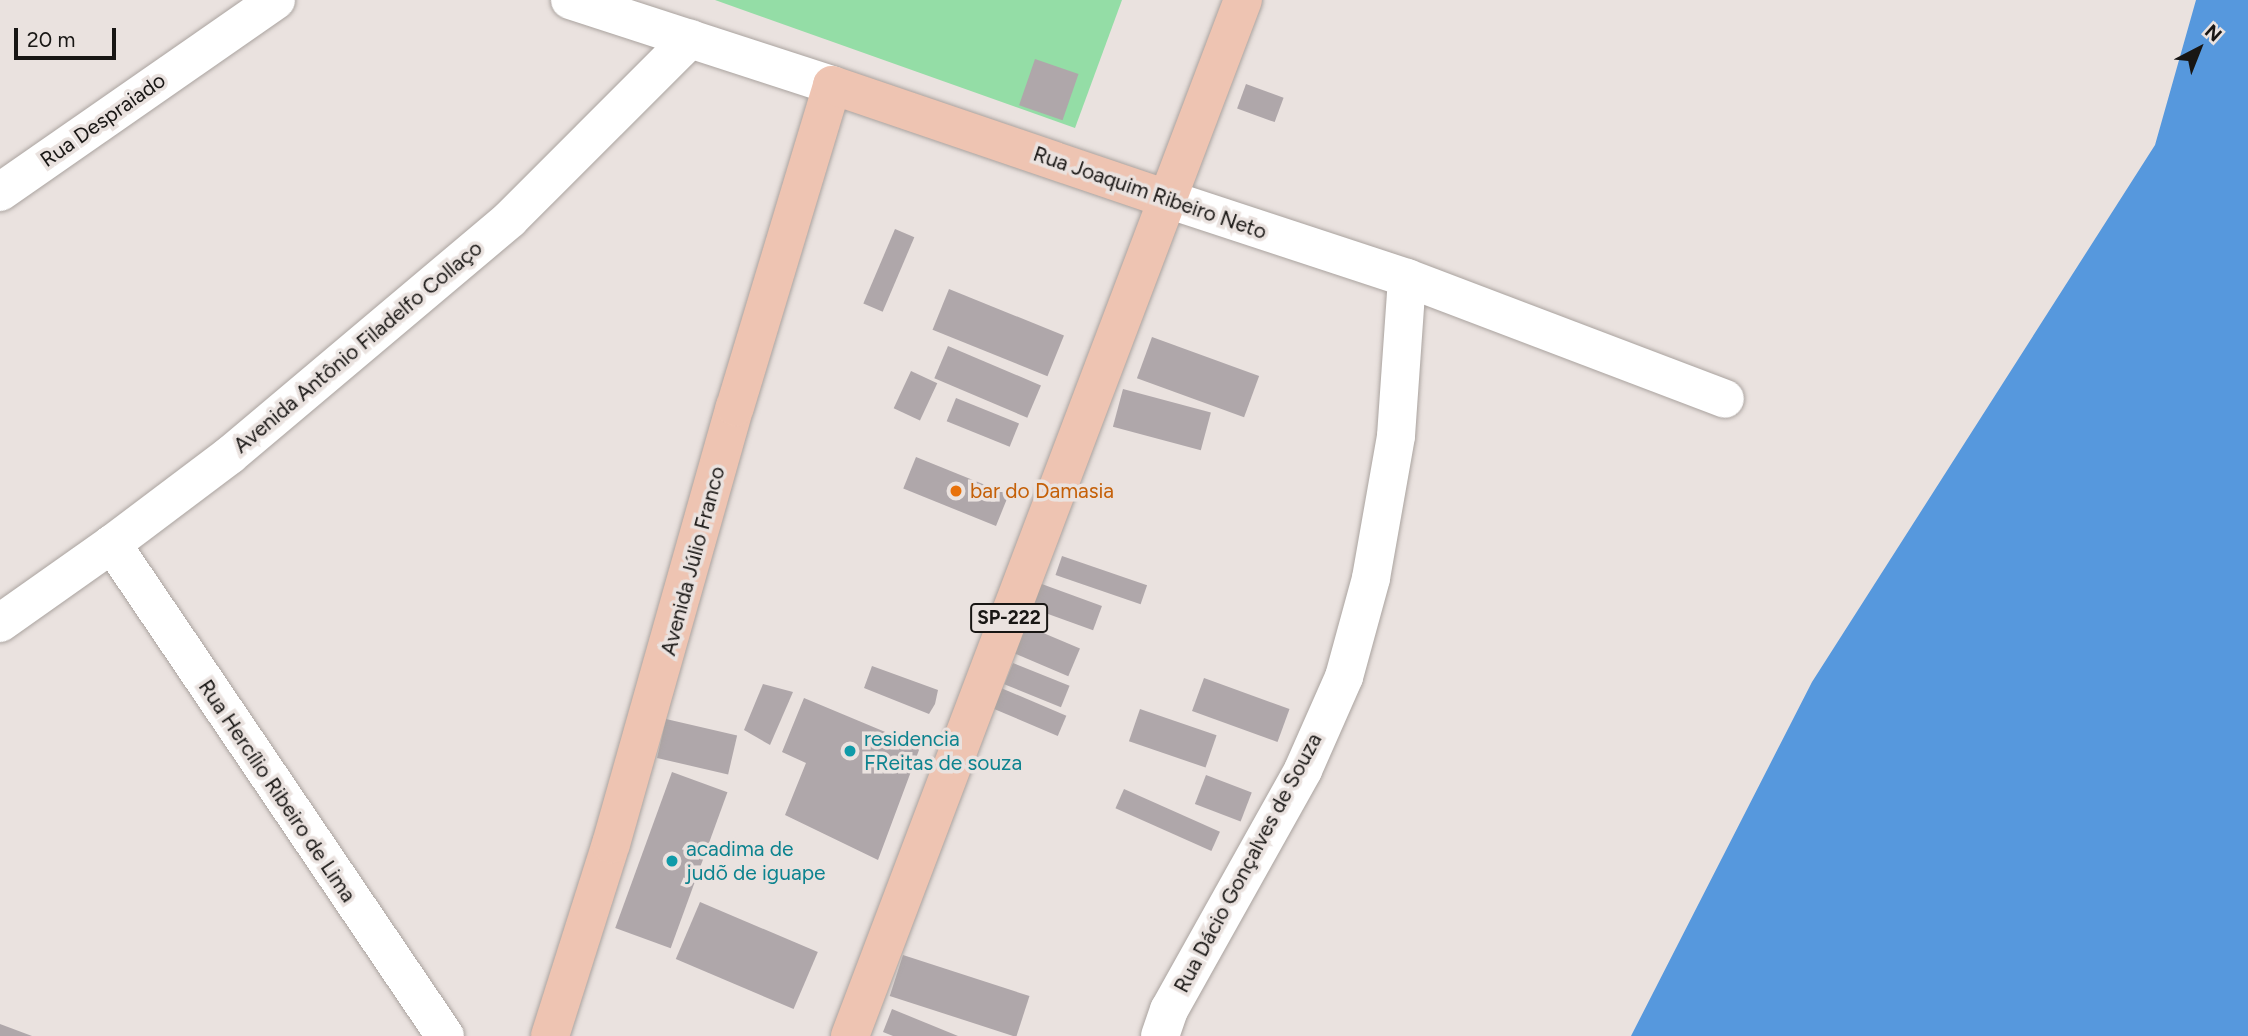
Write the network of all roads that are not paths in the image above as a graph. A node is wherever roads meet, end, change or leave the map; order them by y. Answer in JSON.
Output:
{"nodes":[{"id":1,"x":276,"y":0,"type":"edge"},
{"id":2,"x":570,"y":0,"type":"edge"},
{"id":3,"x":1243,"y":0,"type":"edge"},
{"id":4,"x":690,"y":39,"type":"junction"},
{"id":5,"x":832,"y":85,"type":"junction"},
{"id":6,"x":0,"y":192,"type":"edge"},
{"id":7,"x":1167,"y":199,"type":"junction"},
{"id":8,"x":1407,"y":278,"type":"junction"},
{"id":9,"x":1725,"y":399,"type":"dead end"},
{"id":10,"x":111,"y":544,"type":"junction"},
{"id":11,"x":0,"y":622,"type":"edge"},
{"id":12,"x":444,"y":1036,"type":"edge"},
{"id":13,"x":550,"y":1036,"type":"edge"},
{"id":14,"x":850,"y":1036,"type":"edge"},
{"id":15,"x":1160,"y":1036,"type":"edge"}],
"edges":[{"from":1,"to":6,"type":"street","name":"Rua Despraiado"},
{"from":2,"to":4,"type":"street","name":"Rua Joaquim Ribeiro Neto"},
{"from":3,"to":7,"type":"main road","number":"SP-222"},
{"from":4,"to":5,"type":"street","name":"Rua Joaquim Ribeiro Neto"},
{"from":4,"to":10,"type":"street","name":"Avenida Antônio Filadelfo Collaço"},
{"from":5,"to":7,"type":"main road","name":"Rua Joaquim Ribeiro Neto"},
{"from":5,"to":13,"type":"main road","name":"Avenida Júlio Franco"},
{"from":7,"to":8,"type":"street","name":"Rua Joaquim Ribeiro Neto"},
{"from":7,"to":14,"type":"main road","number":"SP-222"},
{"from":8,"to":9,"type":"street","name":"Rua Joaquim Ribeiro Neto"},
{"from":8,"to":15,"type":"street","name":"Rua Dácio Gonçalves de Souza"},
{"from":10,"to":11,"type":"street","name":"Avenida Antônio Filadelfo Collaço"},
{"from":10,"to":12,"type":"street","name":"Rua Hercílio Ribeiro de Lima"}]}
